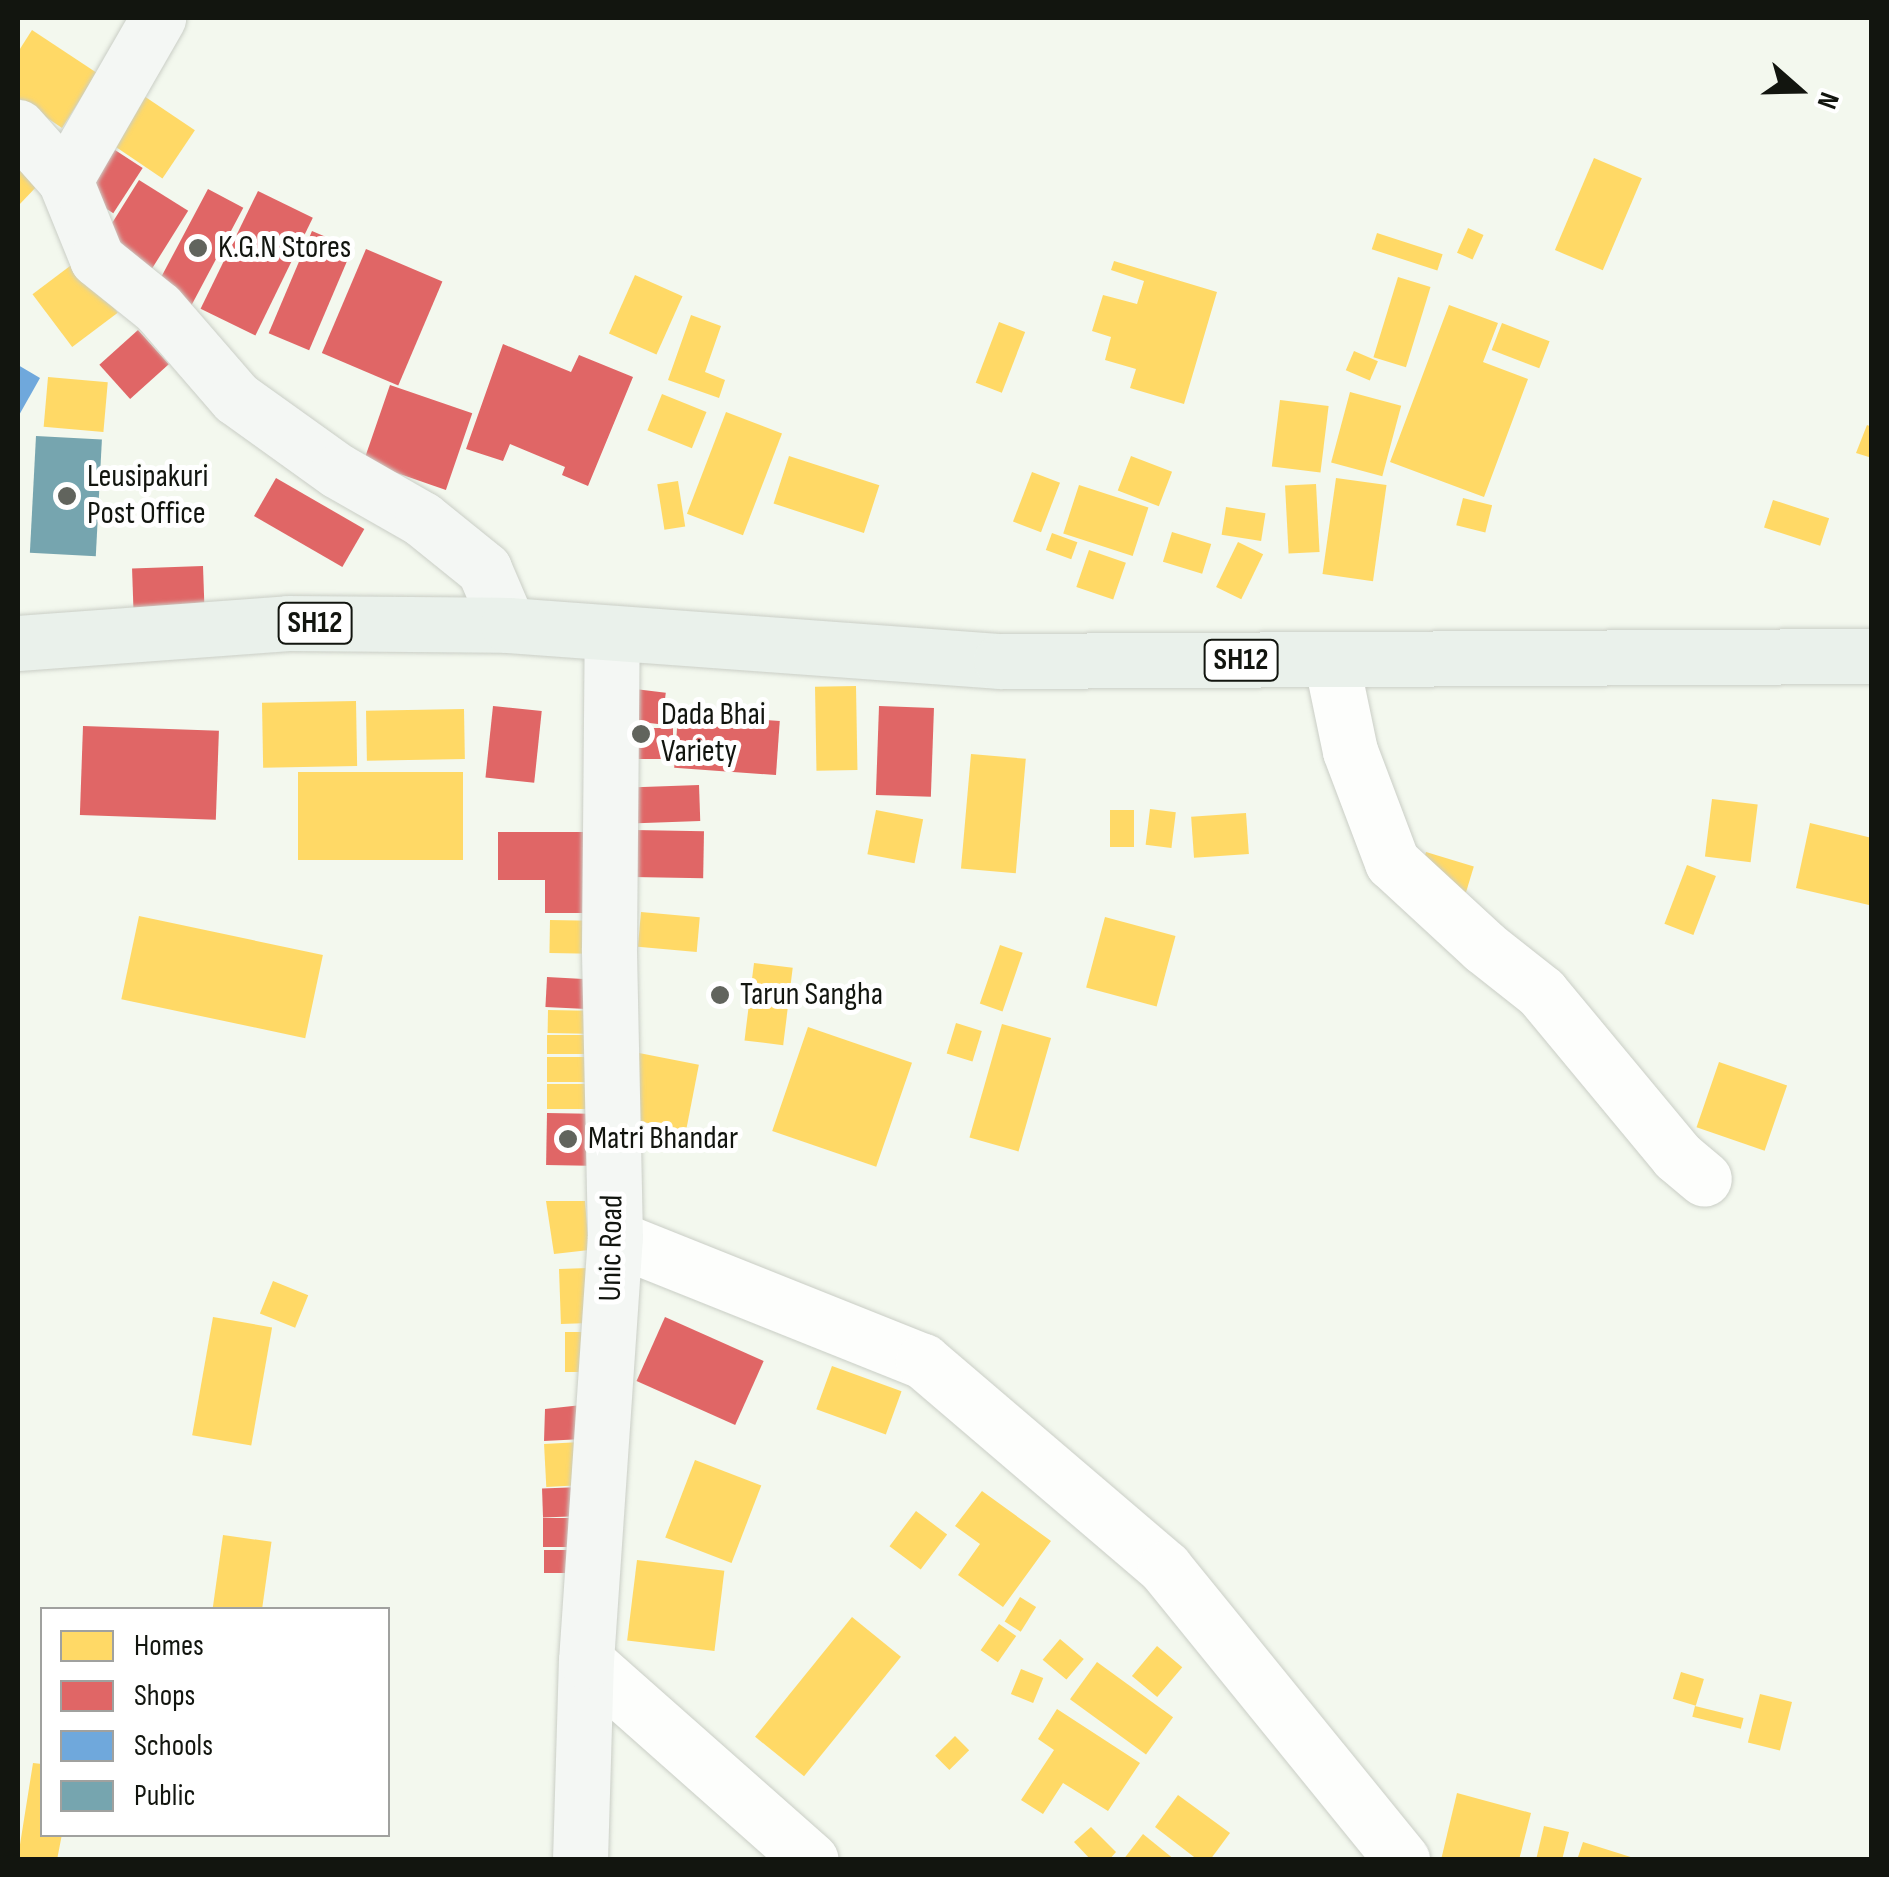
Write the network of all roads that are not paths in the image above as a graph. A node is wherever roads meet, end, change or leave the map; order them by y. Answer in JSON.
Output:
{"nodes":[{"id":1,"x":158,"y":18,"type":"edge"},
{"id":2,"x":18,"y":127,"type":"edge"},
{"id":3,"x":66,"y":180,"type":"junction"},
{"id":4,"x":508,"y":626,"type":"junction"},
{"id":5,"x":612,"y":635,"type":"junction"},
{"id":6,"x":18,"y":643,"type":"edge"},
{"id":7,"x":1872,"y":656,"type":"edge"},
{"id":8,"x":1331,"y":660,"type":"junction"},
{"id":9,"x":1704,"y":1179,"type":"dead end"},
{"id":10,"x":615,"y":1238,"type":"junction"},
{"id":11,"x":586,"y":1661,"type":"junction"},
{"id":12,"x":580,"y":1860,"type":"edge"},
{"id":13,"x":811,"y":1860,"type":"edge"},
{"id":14,"x":1402,"y":1860,"type":"edge"}],
"edges":[{"from":1,"to":3,"type":"main road"},
{"from":2,"to":3,"type":"main road"},
{"from":3,"to":4,"type":"main road"},
{"from":4,"to":5,"type":"main road","number":"SH12"},
{"from":4,"to":6,"type":"main road","number":"SH12"},
{"from":5,"to":8,"type":"main road","number":"SH12"},
{"from":5,"to":10,"type":"main road","name":"Unic Road"},
{"from":7,"to":8,"type":"main road","number":"SH12"},
{"from":8,"to":9,"type":"street"},
{"from":10,"to":11,"type":"main road","name":"Unic Road"},
{"from":10,"to":14,"type":"street"},
{"from":11,"to":12,"type":"main road","name":"Unic Road"},
{"from":11,"to":13,"type":"street"}]}
